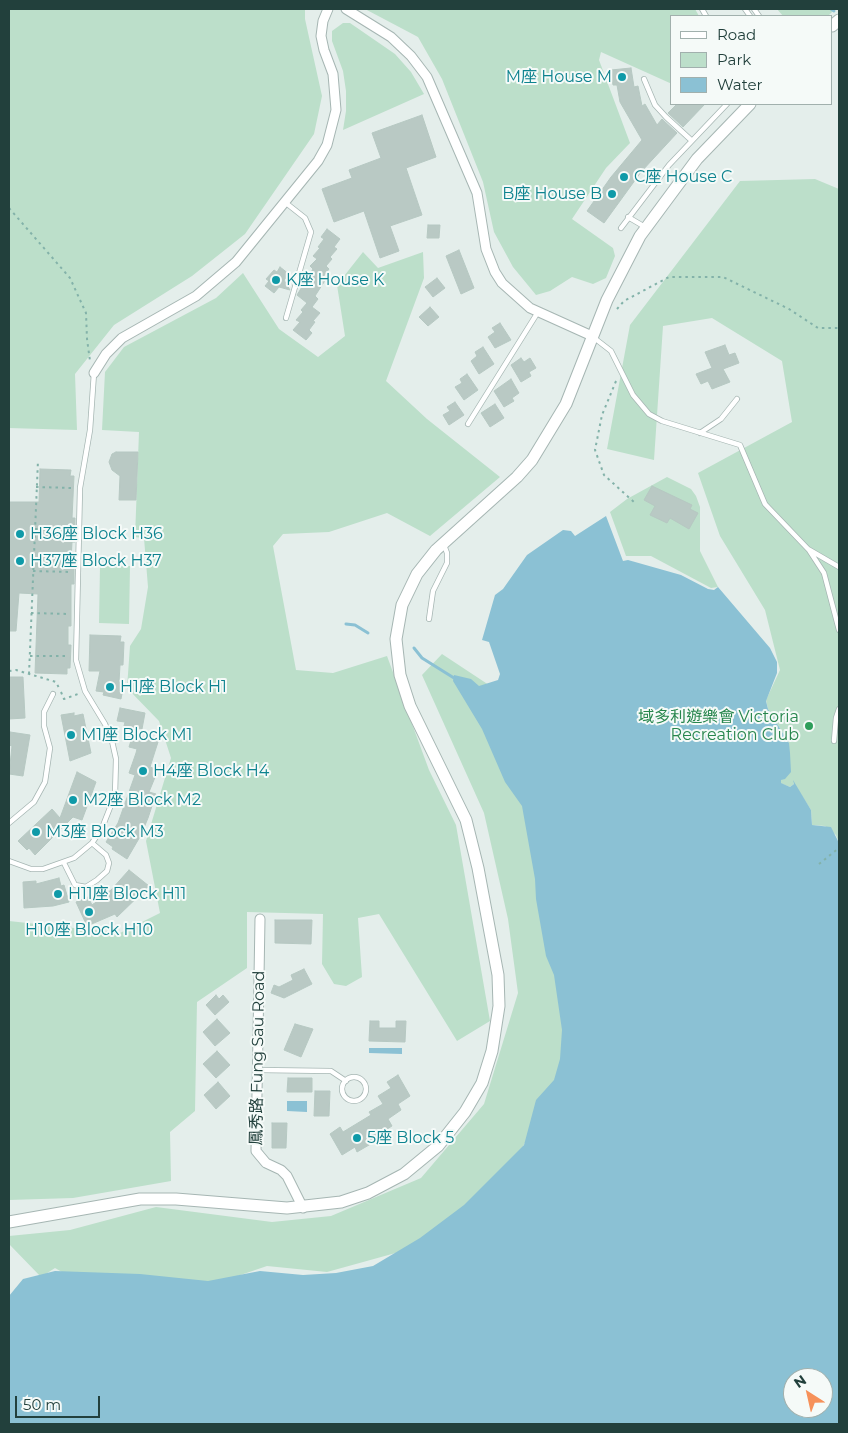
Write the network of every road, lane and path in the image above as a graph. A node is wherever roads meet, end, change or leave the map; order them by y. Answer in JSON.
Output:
{"nodes":[{"id":1,"x":328,"y":9,"type":"edge"},
{"id":2,"x":346,"y":9,"type":"edge"},
{"id":3,"x":644,"y":79,"type":"dead end"},
{"id":4,"x":726,"y":105,"type":"edge"},
{"id":5,"x":749,"y":105,"type":"edge"},
{"id":6,"x":691,"y":140,"type":"junction"},
{"id":7,"x":286,"y":203,"type":"junction"},
{"id":8,"x":9,"y":208,"type":"edge"},
{"id":9,"x":628,"y":217,"type":"junction"},
{"id":10,"x":646,"y":227,"type":"junction"},
{"id":11,"x":621,"y":228,"type":"dead end"},
{"id":12,"x":538,"y":312,"type":"junction"},
{"id":13,"x":611,"y":315,"type":"dead end"},
{"id":14,"x":286,"y":318,"type":"dead end"},
{"id":15,"x":839,"y":328,"type":"edge"},
{"id":16,"x":592,"y":336,"type":"junction"},
{"id":17,"x":621,"y":369,"type":"junction"},
{"id":18,"x":94,"y":373,"type":"junction"},
{"id":19,"x":737,"y":399,"type":"dead end"},
{"id":20,"x":468,"y":424,"type":"dead end"},
{"id":21,"x":700,"y":433,"type":"junction"},
{"id":22,"x":38,"y":460,"type":"dead end"},
{"id":23,"x":36,"y":487,"type":"junction"},
{"id":24,"x":80,"y":488,"type":"junction"},
{"id":25,"x":635,"y":503,"type":"dead end"},
{"id":26,"x":35,"y":529,"type":"junction"},
{"id":27,"x":79,"y":530,"type":"junction"},
{"id":28,"x":443,"y":543,"type":"junction"},
{"id":29,"x":808,"y":549,"type":"junction"},
{"id":30,"x":839,"y":567,"type":"edge"},
{"id":31,"x":33,"y":572,"type":"junction"},
{"id":32,"x":78,"y":572,"type":"junction"},
{"id":33,"x":31,"y":613,"type":"junction"},
{"id":34,"x":77,"y":614,"type":"junction"},
{"id":35,"x":429,"y":619,"type":"dead end"},
{"id":36,"x":839,"y":630,"type":"edge"},
{"id":37,"x":30,"y":656,"type":"junction"},
{"id":38,"x":76,"y":656,"type":"junction"},
{"id":39,"x":9,"y":671,"type":"edge"},
{"id":40,"x":29,"y":674,"type":"junction"},
{"id":41,"x":85,"y":691,"type":"junction"},
{"id":42,"x":53,"y":694,"type":"dead end"},
{"id":43,"x":839,"y":709,"type":"edge"},
{"id":44,"x":834,"y":741,"type":"dead end"},
{"id":45,"x":9,"y":823,"type":"edge"},
{"id":46,"x":92,"y":843,"type":"junction"},
{"id":47,"x":839,"y":848,"type":"edge"},
{"id":48,"x":9,"y":861,"type":"edge"},
{"id":49,"x":64,"y":863,"type":"junction"},
{"id":50,"x":819,"y":864,"type":"dead end"},
{"id":51,"x":260,"y":918,"type":"dead end"},
{"id":52,"x":257,"y":1070,"type":"junction"},
{"id":53,"x":346,"y":1081,"type":"junction"},
{"id":54,"x":303,"y":1208,"type":"junction"},
{"id":55,"x":9,"y":1222,"type":"edge"}],
"edges":[{"from":1,"to":7,"type":"street"},
{"from":2,"to":12,"type":"street"},
{"from":3,"to":6,"type":"lane"},
{"from":4,"to":6,"type":"lane"},
{"from":5,"to":10,"type":"street"},
{"from":6,"to":9,"type":"lane"},
{"from":7,"to":14,"type":"lane"},
{"from":7,"to":18,"type":"street"},
{"from":8,"to":18,"type":"path"},
{"from":9,"to":10,"type":"lane"},
{"from":9,"to":11,"type":"lane"},
{"from":10,"to":16,"type":"street"},
{"from":12,"to":16,"type":"street"},
{"from":12,"to":20,"type":"lane"},
{"from":13,"to":15,"type":"path"},
{"from":16,"to":17,"type":"lane"},
{"from":16,"to":28,"type":"street"},
{"from":17,"to":21,"type":"lane"},
{"from":17,"to":25,"type":"path"},
{"from":18,"to":24,"type":"lane"},
{"from":19,"to":21,"type":"lane"},
{"from":21,"to":29,"type":"lane"},
{"from":22,"to":23,"type":"path"},
{"from":23,"to":24,"type":"path"},
{"from":23,"to":26,"type":"path"},
{"from":24,"to":27,"type":"lane"},
{"from":26,"to":27,"type":"path"},
{"from":26,"to":31,"type":"path"},
{"from":27,"to":32,"type":"lane"},
{"from":28,"to":35,"type":"lane"},
{"from":28,"to":54,"type":"street"},
{"from":29,"to":30,"type":"lane"},
{"from":29,"to":36,"type":"lane"},
{"from":31,"to":32,"type":"path"},
{"from":31,"to":33,"type":"path"},
{"from":32,"to":34,"type":"lane"},
{"from":33,"to":34,"type":"path"},
{"from":33,"to":37,"type":"path"},
{"from":34,"to":38,"type":"lane"},
{"from":37,"to":38,"type":"path"},
{"from":37,"to":40,"type":"path"},
{"from":38,"to":41,"type":"lane"},
{"from":39,"to":40,"type":"path"},
{"from":40,"to":41,"type":"path"},
{"from":41,"to":46,"type":"lane"},
{"from":42,"to":45,"type":"lane"},
{"from":43,"to":44,"type":"lane"},
{"from":46,"to":49,"type":"lane"},
{"from":46,"to":49,"type":"lane"},
{"from":47,"to":50,"type":"path"},
{"from":48,"to":49,"type":"lane"},
{"from":51,"to":52,"type":"street","name":"鳳秀路 Fung Sau Road"},
{"from":52,"to":53,"type":"lane"},
{"from":52,"to":54,"type":"street","name":"鳳秀路 Fung Sau Road"},
{"from":53,"to":53,"type":"lane"},
{"from":54,"to":55,"type":"street"}]}
